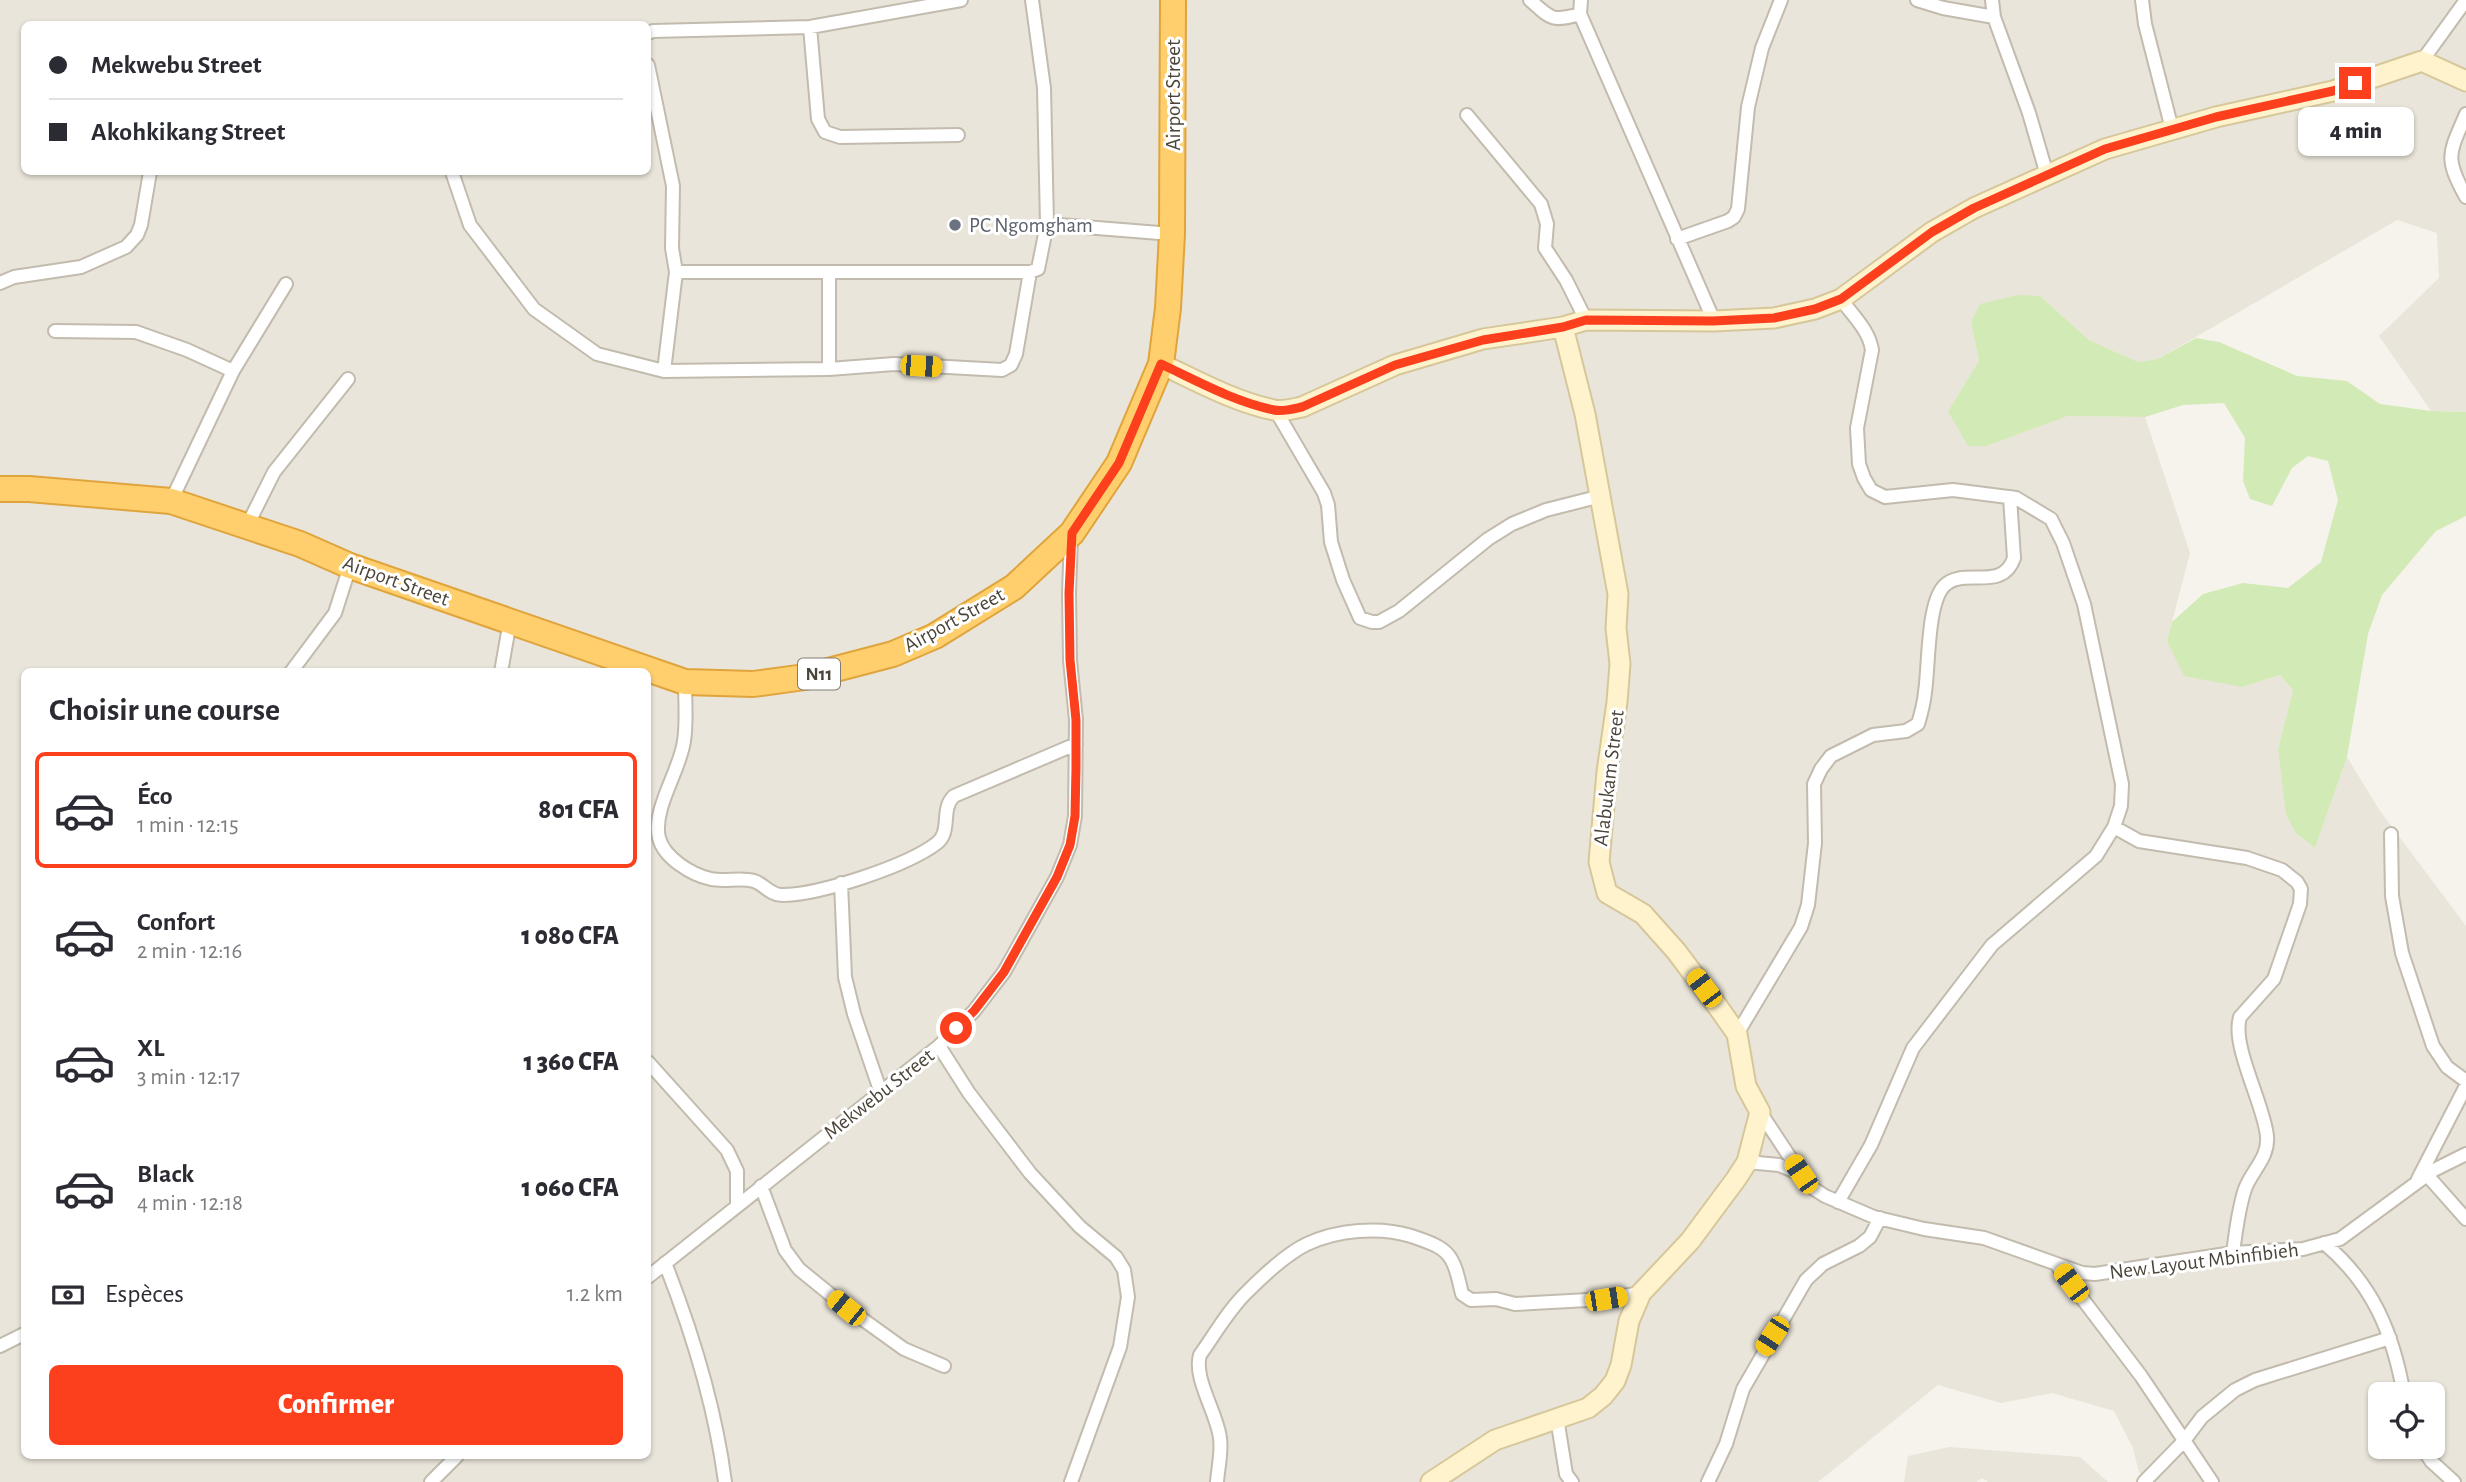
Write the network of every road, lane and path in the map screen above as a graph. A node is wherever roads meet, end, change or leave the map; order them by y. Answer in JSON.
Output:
{"nodes":[{"id":1,"x":961,"y":0,"type":"edge"},
{"id":2,"x":1032,"y":0,"type":"edge"},
{"id":3,"x":1173,"y":0,"type":"edge"},
{"id":4,"x":1530,"y":0,"type":"edge"},
{"id":5,"x":1581,"y":0,"type":"edge"},
{"id":6,"x":1781,"y":0,"type":"edge"},
{"id":7,"x":1917,"y":0,"type":"edge"},
{"id":8,"x":1992,"y":0,"type":"edge"},
{"id":9,"x":2142,"y":0,"type":"edge"},
{"id":10,"x":2466,"y":0,"type":"edge"},
{"id":11,"x":1580,"y":14,"type":"junction"},
{"id":12,"x":1994,"y":17,"type":"junction"},
{"id":13,"x":810,"y":27,"type":"junction"},
{"id":14,"x":651,"y":32,"type":"edge"},
{"id":15,"x":2422,"y":61,"type":"junction"},
{"id":16,"x":651,"y":80,"type":"edge"},
{"id":17,"x":2466,"y":81,"type":"edge"},
{"id":18,"x":2466,"y":114,"type":"edge"},
{"id":19,"x":1467,"y":115,"type":"dead end"},
{"id":20,"x":2172,"y":129,"type":"junction"},
{"id":21,"x":958,"y":135,"type":"dead end"},
{"id":22,"x":149,"y":175,"type":"edge"},
{"id":23,"x":453,"y":175,"type":"edge"},
{"id":24,"x":2047,"y":175,"type":"junction"},
{"id":25,"x":2466,"y":197,"type":"edge"},
{"id":26,"x":1047,"y":224,"type":"junction"},
{"id":27,"x":1172,"y":234,"type":"junction"},
{"id":28,"x":1677,"y":239,"type":"junction"},
{"id":29,"x":676,"y":272,"type":"junction"},
{"id":30,"x":829,"y":272,"type":"junction"},
{"id":31,"x":1030,"y":272,"type":"junction"},
{"id":32,"x":0,"y":283,"type":"edge"},
{"id":33,"x":286,"y":284,"type":"dead end"},
{"id":34,"x":1841,"y":299,"type":"junction"},
{"id":35,"x":1586,"y":320,"type":"junction"},
{"id":36,"x":1713,"y":321,"type":"junction"},
{"id":37,"x":1563,"y":327,"type":"junction"},
{"id":38,"x":55,"y":331,"type":"dead end"},
{"id":39,"x":1161,"y":364,"type":"junction"},
{"id":40,"x":829,"y":369,"type":"junction"},
{"id":41,"x":233,"y":371,"type":"junction"},
{"id":42,"x":664,"y":371,"type":"junction"},
{"id":43,"x":348,"y":379,"type":"dead end"},
{"id":44,"x":1276,"y":411,"type":"junction"},
{"id":45,"x":0,"y":489,"type":"edge"},
{"id":46,"x":1601,"y":496,"type":"junction"},
{"id":47,"x":2010,"y":497,"type":"junction"},
{"id":48,"x":171,"y":501,"type":"junction"},
{"id":49,"x":247,"y":526,"type":"junction"},
{"id":50,"x":1072,"y":533,"type":"junction"},
{"id":51,"x":351,"y":566,"type":"junction"},
{"id":52,"x":510,"y":621,"type":"junction"},
{"id":53,"x":294,"y":668,"type":"edge"},
{"id":54,"x":502,"y":668,"type":"edge"},
{"id":55,"x":645,"y":668,"type":"edge"},
{"id":56,"x":651,"y":670,"type":"edge"},
{"id":57,"x":685,"y":682,"type":"junction"},
{"id":58,"x":1076,"y":744,"type":"junction"},
{"id":59,"x":2114,"y":827,"type":"junction"},
{"id":60,"x":2391,"y":834,"type":"dead end"},
{"id":61,"x":841,"y":883,"type":"junction"},
{"id":62,"x":1737,"y":1034,"type":"junction"},
{"id":63,"x":939,"y":1046,"type":"junction"},
{"id":64,"x":651,"y":1065,"type":"edge"},
{"id":65,"x":2466,"y":1083,"type":"edge"},
{"id":66,"x":881,"y":1093,"type":"junction"},
{"id":67,"x":1760,"y":1112,"type":"junction"},
{"id":68,"x":2466,"y":1154,"type":"edge"},
{"id":69,"x":1747,"y":1162,"type":"junction"},
{"id":70,"x":1801,"y":1174,"type":"junction"},
{"id":71,"x":2421,"y":1179,"type":"junction"},
{"id":72,"x":761,"y":1186,"type":"junction"},
{"id":73,"x":1838,"y":1202,"type":"junction"},
{"id":74,"x":737,"y":1205,"type":"junction"},
{"id":75,"x":1880,"y":1218,"type":"junction"},
{"id":76,"x":2466,"y":1219,"type":"edge"},
{"id":77,"x":2324,"y":1243,"type":"junction"},
{"id":78,"x":2233,"y":1253,"type":"junction"},
{"id":79,"x":664,"y":1263,"type":"junction"},
{"id":80,"x":2056,"y":1264,"type":"junction"},
{"id":81,"x":651,"y":1274,"type":"edge"},
{"id":82,"x":1641,"y":1293,"type":"junction"},
{"id":83,"x":21,"y":1336,"type":"edge"},
{"id":84,"x":2390,"y":1338,"type":"junction"},
{"id":85,"x":0,"y":1346,"type":"edge"},
{"id":86,"x":944,"y":1366,"type":"dead end"},
{"id":87,"x":2401,"y":1382,"type":"edge"},
{"id":88,"x":1557,"y":1418,"type":"junction"},
{"id":89,"x":2184,"y":1441,"type":"junction"},
{"id":90,"x":454,"y":1459,"type":"edge"},
{"id":91,"x":2430,"y":1459,"type":"edge"},
{"id":92,"x":431,"y":1482,"type":"edge"},
{"id":93,"x":724,"y":1482,"type":"edge"},
{"id":94,"x":1071,"y":1482,"type":"edge"},
{"id":95,"x":1217,"y":1482,"type":"edge"},
{"id":96,"x":1430,"y":1482,"type":"edge"},
{"id":97,"x":1572,"y":1482,"type":"edge"},
{"id":98,"x":1708,"y":1482,"type":"edge"},
{"id":99,"x":2144,"y":1482,"type":"edge"},
{"id":100,"x":2212,"y":1482,"type":"edge"},
{"id":101,"x":2454,"y":1482,"type":"edge"}],
"edges":[{"from":1,"to":13,"type":"street"},
{"from":2,"to":26,"type":"street"},
{"from":3,"to":27,"type":"highway","name":"Airport Street","number":"N11"},
{"from":4,"to":11,"type":"street"},
{"from":5,"to":11,"type":"street"},
{"from":6,"to":28,"type":"street"},
{"from":7,"to":12,"type":"street"},
{"from":8,"to":12,"type":"street"},
{"from":9,"to":20,"type":"street"},
{"from":10,"to":15,"type":"street"},
{"from":11,"to":28,"type":"street"},
{"from":12,"to":24,"type":"street"},
{"from":13,"to":14,"type":"street"},
{"from":13,"to":21,"type":"street"},
{"from":15,"to":17,"type":"street"},
{"from":15,"to":20,"type":"street"},
{"from":16,"to":29,"type":"street"},
{"from":18,"to":25,"type":"street"},
{"from":19,"to":35,"type":"street"},
{"from":20,"to":24,"type":"street"},
{"from":22,"to":32,"type":"street"},
{"from":23,"to":42,"type":"street"},
{"from":24,"to":34,"type":"street"},
{"from":26,"to":27,"type":"street"},
{"from":26,"to":31,"type":"street"},
{"from":27,"to":39,"type":"highway","name":"Airport Street","number":"N11"},
{"from":28,"to":36,"type":"street"},
{"from":29,"to":30,"type":"street"},
{"from":29,"to":42,"type":"street"},
{"from":30,"to":31,"type":"street"},
{"from":30,"to":40,"type":"street"},
{"from":31,"to":40,"type":"street"},
{"from":33,"to":41,"type":"street"},
{"from":34,"to":36,"type":"street"},
{"from":34,"to":47,"type":"street"},
{"from":35,"to":36,"type":"street"},
{"from":35,"to":37,"type":"street"},
{"from":37,"to":44,"type":"street"},
{"from":37,"to":46,"type":"street","name":"Alabukam Street"},
{"from":38,"to":41,"type":"street"},
{"from":39,"to":44,"type":"street"},
{"from":39,"to":50,"type":"highway","name":"Airport Street","number":"N11"},
{"from":40,"to":42,"type":"street"},
{"from":41,"to":48,"type":"street"},
{"from":43,"to":49,"type":"street"},
{"from":44,"to":46,"type":"street"},
{"from":45,"to":48,"type":"highway","name":"Airport Street","number":"N11"},
{"from":46,"to":62,"type":"street","name":"Alabukam Street"},
{"from":47,"to":59,"type":"street"},
{"from":47,"to":62,"type":"street"},
{"from":48,"to":49,"type":"highway","name":"Airport Street","number":"N11"},
{"from":49,"to":51,"type":"highway","name":"Airport Street","number":"N11"},
{"from":50,"to":57,"type":"highway","name":"Airport Street","number":"N11"},
{"from":50,"to":58,"type":"street","name":"Mekwebu Street"},
{"from":51,"to":52,"type":"highway","name":"Airport Street","number":"N11"},
{"from":51,"to":53,"type":"street"},
{"from":52,"to":54,"type":"street"},
{"from":52,"to":55,"type":"highway","name":"Airport Street","number":"N11"},
{"from":56,"to":57,"type":"highway","name":"Airport Street","number":"N11"},
{"from":57,"to":61,"type":"street"},
{"from":58,"to":61,"type":"street"},
{"from":58,"to":63,"type":"street","name":"Mekwebu Street"},
{"from":59,"to":73,"type":"street"},
{"from":59,"to":78,"type":"street"},
{"from":60,"to":65,"type":"street"},
{"from":61,"to":66,"type":"street"},
{"from":62,"to":67,"type":"street","name":"Alabukam Street"},
{"from":63,"to":66,"type":"street","name":"Mekwebu Street"},
{"from":63,"to":94,"type":"street"},
{"from":64,"to":74,"type":"street"},
{"from":65,"to":71,"type":"street"},
{"from":66,"to":72,"type":"street","name":"Mekwebu Street"},
{"from":67,"to":69,"type":"street"},
{"from":67,"to":70,"type":"street","name":"New Layout Mbinfibieh"},
{"from":68,"to":71,"type":"street","name":"New Layout Mbinfibieh"},
{"from":69,"to":70,"type":"street"},
{"from":69,"to":82,"type":"street"},
{"from":70,"to":73,"type":"street","name":"New Layout Mbinfibieh"},
{"from":71,"to":76,"type":"street"},
{"from":71,"to":77,"type":"street","name":"New Layout Mbinfibieh"},
{"from":72,"to":74,"type":"street","name":"Mekwebu Street"},
{"from":72,"to":86,"type":"street"},
{"from":73,"to":75,"type":"street","name":"New Layout Mbinfibieh"},
{"from":74,"to":79,"type":"street","name":"Mekwebu Street"},
{"from":75,"to":80,"type":"street","name":"New Layout Mbinfibieh"},
{"from":75,"to":98,"type":"street"},
{"from":77,"to":78,"type":"street","name":"New Layout Mbinfibieh"},
{"from":77,"to":84,"type":"street"},
{"from":78,"to":80,"type":"street","name":"New Layout Mbinfibieh"},
{"from":79,"to":81,"type":"street","name":"Mekwebu Street"},
{"from":79,"to":93,"type":"street"},
{"from":80,"to":89,"type":"street"},
{"from":82,"to":88,"type":"street"},
{"from":82,"to":95,"type":"street"},
{"from":83,"to":85,"type":"street"},
{"from":84,"to":87,"type":"street"},
{"from":84,"to":89,"type":"street"},
{"from":88,"to":96,"type":"street"},
{"from":88,"to":97,"type":"street"},
{"from":89,"to":99,"type":"street"},
{"from":89,"to":100,"type":"street"},
{"from":90,"to":92,"type":"street"},
{"from":91,"to":101,"type":"street"}]}
